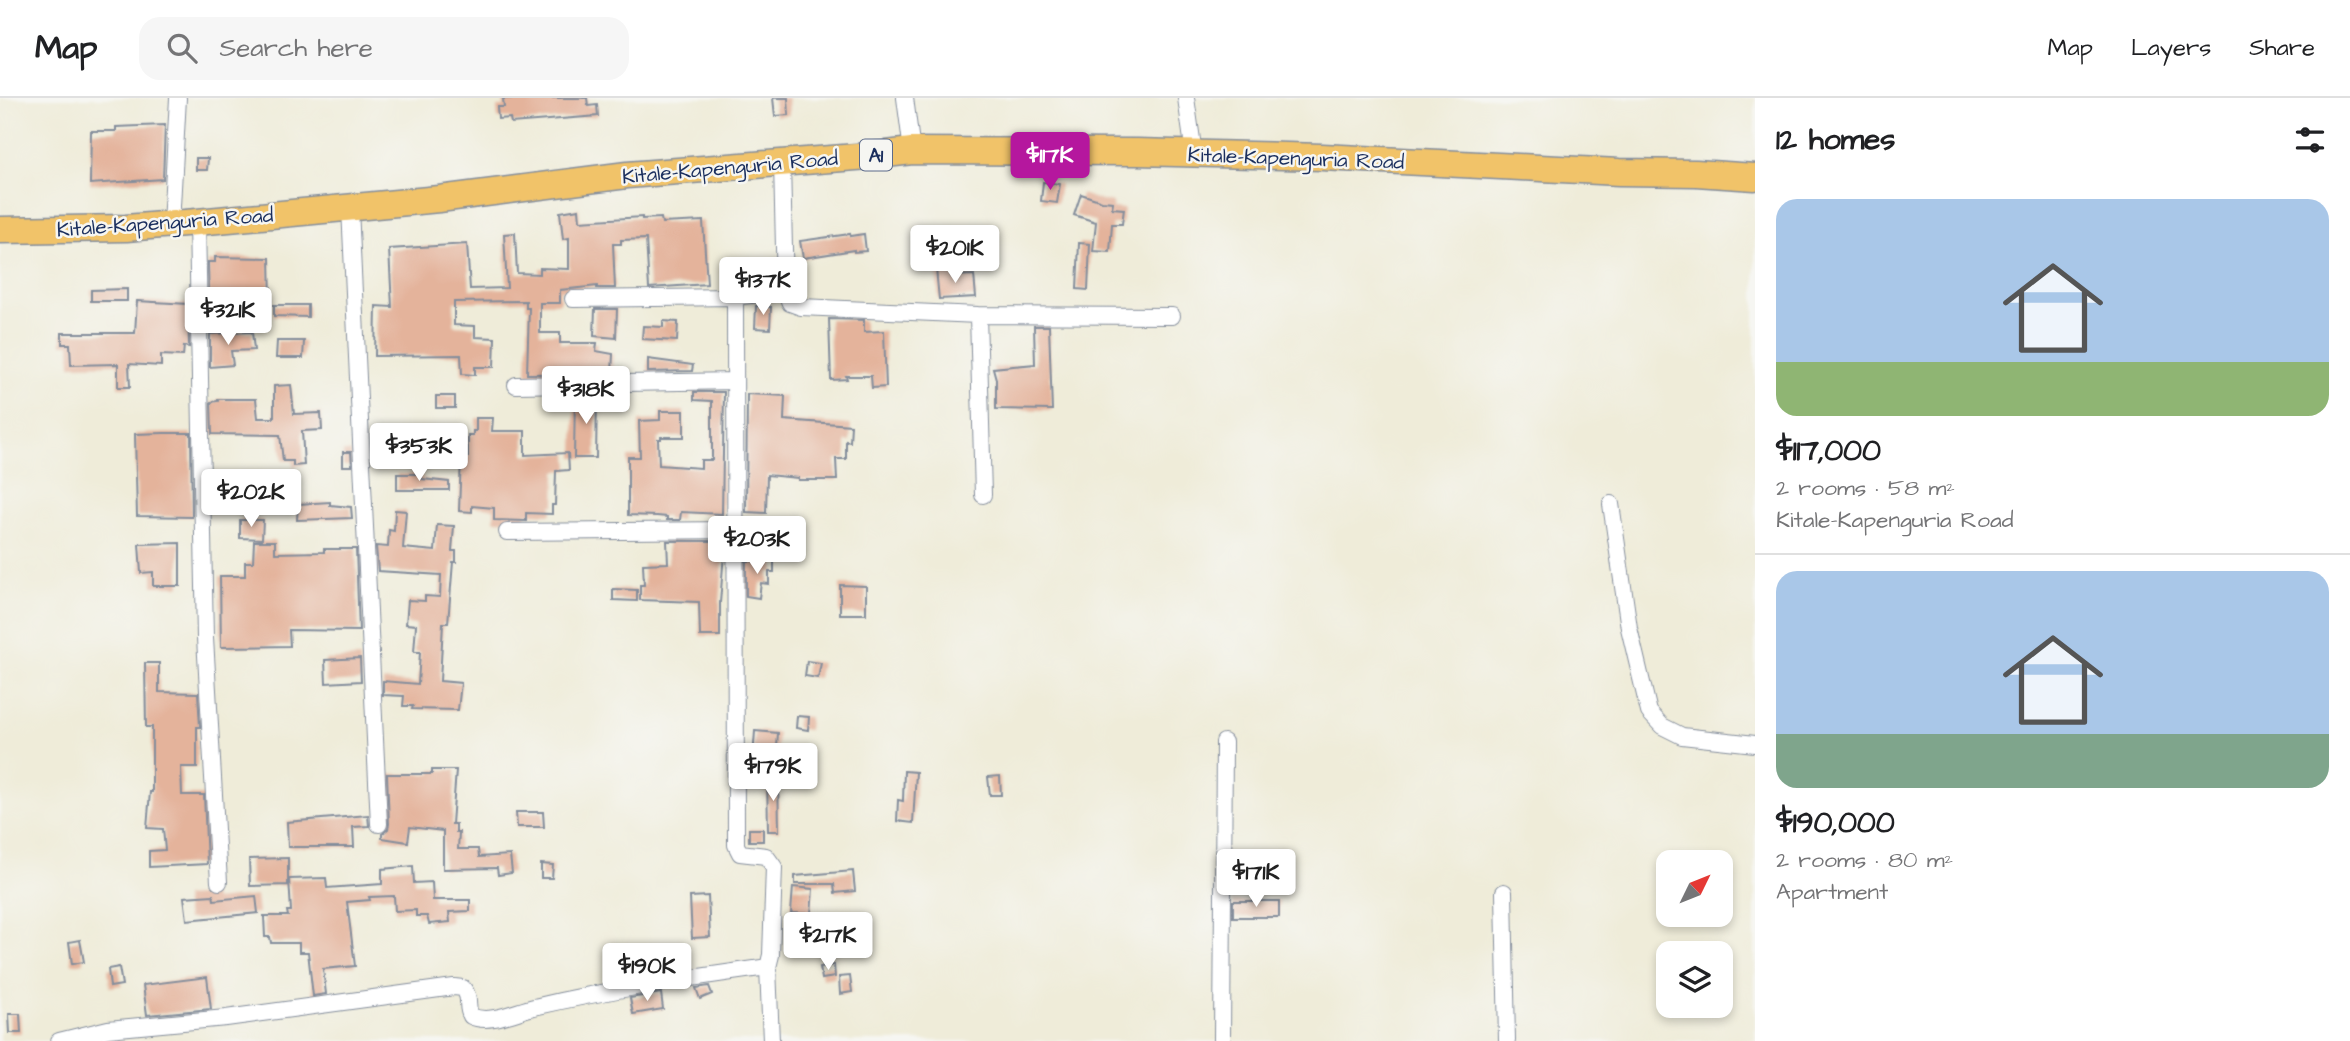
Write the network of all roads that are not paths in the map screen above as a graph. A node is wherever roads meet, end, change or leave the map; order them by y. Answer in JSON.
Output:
{"nodes":[{"id":1,"x":178,"y":98,"type":"edge"},
{"id":2,"x":905,"y":98,"type":"edge"},
{"id":3,"x":1186,"y":98,"type":"edge"},
{"id":4,"x":912,"y":150,"type":"junction"},
{"id":5,"x":1194,"y":154,"type":"junction"},
{"id":6,"x":782,"y":163,"type":"junction"},
{"id":7,"x":1755,"y":177,"type":"edge"},
{"id":8,"x":350,"y":208,"type":"junction"},
{"id":9,"x":197,"y":222,"type":"junction"},
{"id":10,"x":171,"y":225,"type":"junction"},
{"id":11,"x":0,"y":230,"type":"edge"},
{"id":12,"x":785,"y":291,"type":"junction"},
{"id":13,"x":735,"y":297,"type":"junction"},
{"id":14,"x":573,"y":299,"type":"dead end"},
{"id":15,"x":978,"y":315,"type":"junction"},
{"id":16,"x":1172,"y":316,"type":"dead end"},
{"id":17,"x":735,"y":381,"type":"junction"},
{"id":18,"x":516,"y":386,"type":"dead end"},
{"id":19,"x":983,"y":495,"type":"dead end"},
{"id":20,"x":1611,"y":504,"type":"dead end"},
{"id":21,"x":736,"y":530,"type":"junction"},
{"id":22,"x":507,"y":532,"type":"dead end"},
{"id":23,"x":1224,"y":742,"type":"dead end"},
{"id":24,"x":1755,"y":744,"type":"edge"},
{"id":25,"x":379,"y":824,"type":"dead end"},
{"id":26,"x":219,"y":882,"type":"dead end"},
{"id":27,"x":1504,"y":892,"type":"dead end"},
{"id":28,"x":768,"y":967,"type":"junction"},
{"id":29,"x":59,"y":1041,"type":"edge"},
{"id":30,"x":771,"y":1041,"type":"edge"},
{"id":31,"x":1222,"y":1041,"type":"edge"},
{"id":32,"x":1507,"y":1041,"type":"edge"}],
"edges":[{"from":1,"to":10,"type":"street"},
{"from":2,"to":4,"type":"street"},
{"from":3,"to":5,"type":"street"},
{"from":4,"to":5,"type":"highway","name":"Kitale-Kapenguria Road","number":"A1"},
{"from":4,"to":6,"type":"highway","name":"Kitale-Kapenguria Road","number":"A1"},
{"from":5,"to":7,"type":"highway","name":"Kitale-Kapenguria Road","number":"A1"},
{"from":6,"to":8,"type":"highway","name":"Kitale-Kapenguria Road","number":"A1"},
{"from":6,"to":12,"type":"street"},
{"from":8,"to":9,"type":"highway","name":"Kitale-Kapenguria Road","number":"A1"},
{"from":8,"to":25,"type":"street"},
{"from":9,"to":10,"type":"highway","name":"Kitale-Kapenguria Road","number":"A1"},
{"from":9,"to":26,"type":"street"},
{"from":10,"to":11,"type":"highway","name":"Kitale-Kapenguria Road","number":"A1"},
{"from":12,"to":13,"type":"street"},
{"from":12,"to":15,"type":"street"},
{"from":13,"to":14,"type":"street"},
{"from":13,"to":17,"type":"street"},
{"from":15,"to":16,"type":"street"},
{"from":15,"to":19,"type":"street"},
{"from":17,"to":18,"type":"street"},
{"from":17,"to":21,"type":"street"},
{"from":20,"to":24,"type":"street"},
{"from":21,"to":22,"type":"street"},
{"from":21,"to":28,"type":"street"},
{"from":23,"to":31,"type":"street"},
{"from":27,"to":32,"type":"street"},
{"from":28,"to":29,"type":"street"},
{"from":28,"to":30,"type":"street"}]}
